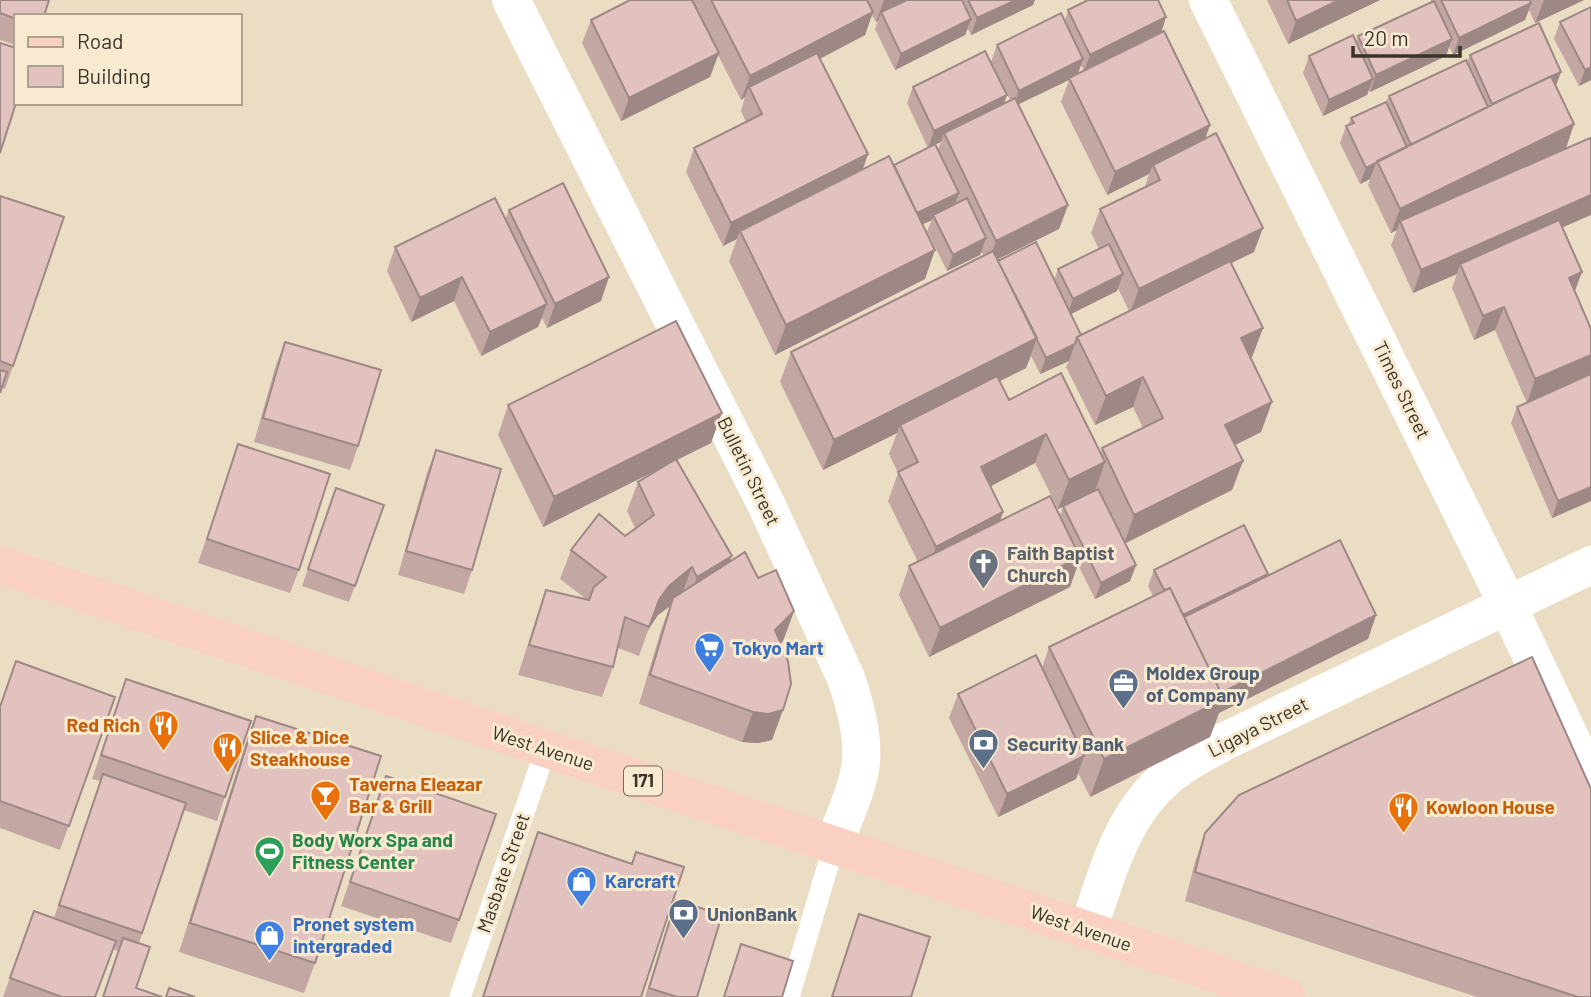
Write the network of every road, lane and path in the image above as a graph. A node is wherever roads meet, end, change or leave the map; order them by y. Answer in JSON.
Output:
{"nodes":[{"id":1,"x":511,"y":0,"type":"edge"},
{"id":2,"x":1208,"y":0,"type":"edge"},
{"id":3,"x":0,"y":565,"type":"edge"},
{"id":4,"x":1591,"y":565,"type":"edge"},
{"id":5,"x":1508,"y":606,"type":"junction"},
{"id":6,"x":546,"y":749,"type":"junction"},
{"id":7,"x":1591,"y":782,"type":"edge"},
{"id":8,"x":834,"y":845,"type":"junction"},
{"id":9,"x":1088,"y":930,"type":"junction"},
{"id":10,"x":460,"y":997,"type":"edge"},
{"id":11,"x":789,"y":997,"type":"edge"},
{"id":12,"x":1286,"y":997,"type":"edge"}],
"edges":[{"from":1,"to":8,"type":"street","name":"Bulletin Street"},
{"from":2,"to":5,"type":"street","name":"Times Street"},
{"from":3,"to":6,"type":"main road","name":"West Avenue","number":"171"},
{"from":4,"to":5,"type":"street","name":"Ligaya Street"},
{"from":5,"to":7,"type":"street","name":"Times Street"},
{"from":5,"to":9,"type":"street","name":"Ligaya Street"},
{"from":6,"to":8,"type":"main road","name":"West Avenue","number":"171"},
{"from":6,"to":10,"type":"lane","name":"Masbate Street"},
{"from":8,"to":9,"type":"main road","name":"West Avenue","number":"171"},
{"from":8,"to":11,"type":"lane"},
{"from":9,"to":12,"type":"main road","name":"West Avenue","number":"171"}]}
